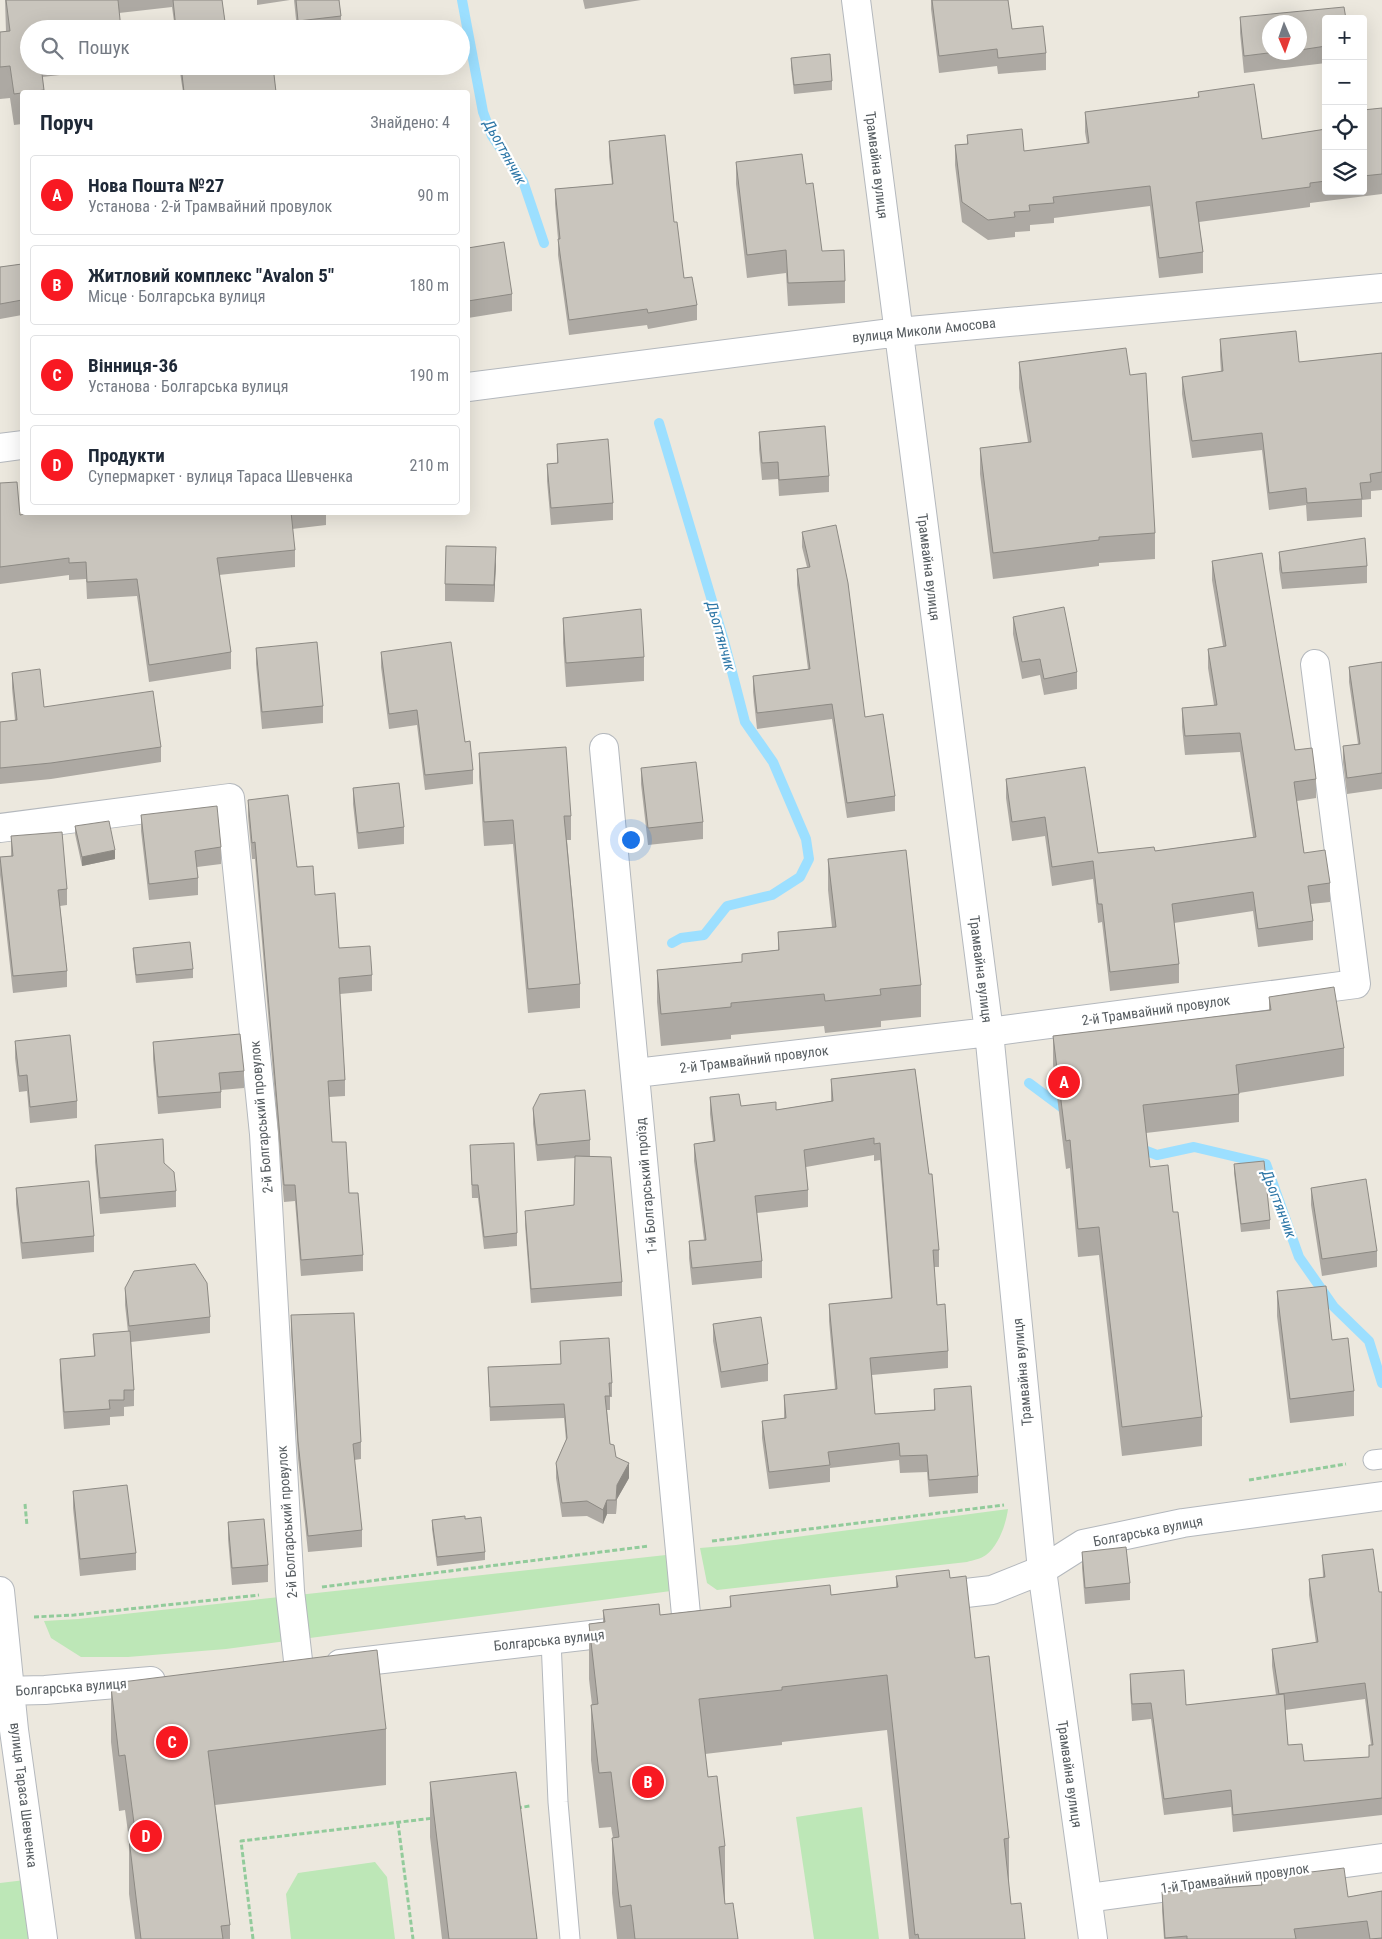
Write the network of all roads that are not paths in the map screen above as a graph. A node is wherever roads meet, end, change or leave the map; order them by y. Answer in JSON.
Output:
{"nodes":[{"id":1,"x":856,"y":0,"type":"edge"},
{"id":2,"x":1382,"y":288,"type":"edge"},
{"id":3,"x":899,"y":332,"type":"junction"},
{"id":4,"x":470,"y":387,"type":"edge"},
{"id":5,"x":20,"y":445,"type":"edge"},
{"id":6,"x":0,"y":448,"type":"edge"},
{"id":7,"x":1315,"y":664,"type":"dead end"},
{"id":8,"x":604,"y":748,"type":"dead end"},
{"id":9,"x":0,"y":828,"type":"edge"},
{"id":10,"x":989,"y":1032,"type":"junction"},
{"id":11,"x":636,"y":1073,"type":"junction"},
{"id":12,"x":1382,"y":1496,"type":"edge"},
{"id":13,"x":1042,"y":1570,"type":"junction"},
{"id":14,"x":0,"y":1592,"type":"edge"},
{"id":15,"x":903,"y":1600,"type":"edge"},
{"id":16,"x":716,"y":1621,"type":"edge"},
{"id":17,"x":687,"y":1625,"type":"junction"},
{"id":18,"x":551,"y":1640,"type":"junction"},
{"id":19,"x":299,"y":1669,"type":"junction"},
{"id":20,"x":269,"y":1672,"type":"edge"},
{"id":21,"x":172,"y":1680,"type":"edge"},
{"id":22,"x":6,"y":1691,"type":"edge"},
{"id":23,"x":1382,"y":1858,"type":"edge"},
{"id":24,"x":1088,"y":1898,"type":"junction"},
{"id":25,"x":43,"y":1939,"type":"edge"},
{"id":26,"x":570,"y":1939,"type":"edge"},
{"id":27,"x":1093,"y":1939,"type":"edge"}],
"edges":[{"from":1,"to":3,"type":"street","name":"Трамвайна вулиця"},
{"from":2,"to":3,"type":"street","name":"вулиця Миколи Амосова"},
{"from":3,"to":4,"type":"street","name":"вулиця Миколи Амосова"},
{"from":3,"to":10,"type":"street","name":"Трамвайна вулиця"},
{"from":5,"to":6,"type":"street"},
{"from":7,"to":10,"type":"street","name":"2-й Трамвайний провулок"},
{"from":8,"to":11,"type":"street","name":"1-й Болгарський проїзд"},
{"from":9,"to":19,"type":"street","name":"2-й Болгарський провулок"},
{"from":10,"to":11,"type":"street","name":"2-й Трамвайний провулок"},
{"from":10,"to":13,"type":"street","name":"Трамвайна вулиця"},
{"from":11,"to":17,"type":"street","name":"1-й Болгарський проїзд"},
{"from":12,"to":13,"type":"street","name":"Болгарська вулиця"},
{"from":13,"to":15,"type":"street","name":"Болгарська вулиця"},
{"from":13,"to":24,"type":"street","name":"Трамвайна вулиця"},
{"from":14,"to":22,"type":"street","name":"вулиця Тараса Шевченка"},
{"from":16,"to":17,"type":"street","name":"Болгарська вулиця"},
{"from":17,"to":18,"type":"street","name":"Болгарська вулиця"},
{"from":18,"to":19,"type":"street","name":"Болгарська вулиця"},
{"from":18,"to":26,"type":"lane"},
{"from":19,"to":20,"type":"street","name":"Болгарська вулиця"},
{"from":21,"to":22,"type":"street","name":"Болгарська вулиця"},
{"from":22,"to":25,"type":"street","name":"вулиця Тараса Шевченка"},
{"from":23,"to":24,"type":"street","name":"1-й Трамвайний провулок"},
{"from":24,"to":27,"type":"street","name":"Трамвайна вулиця"}]}
